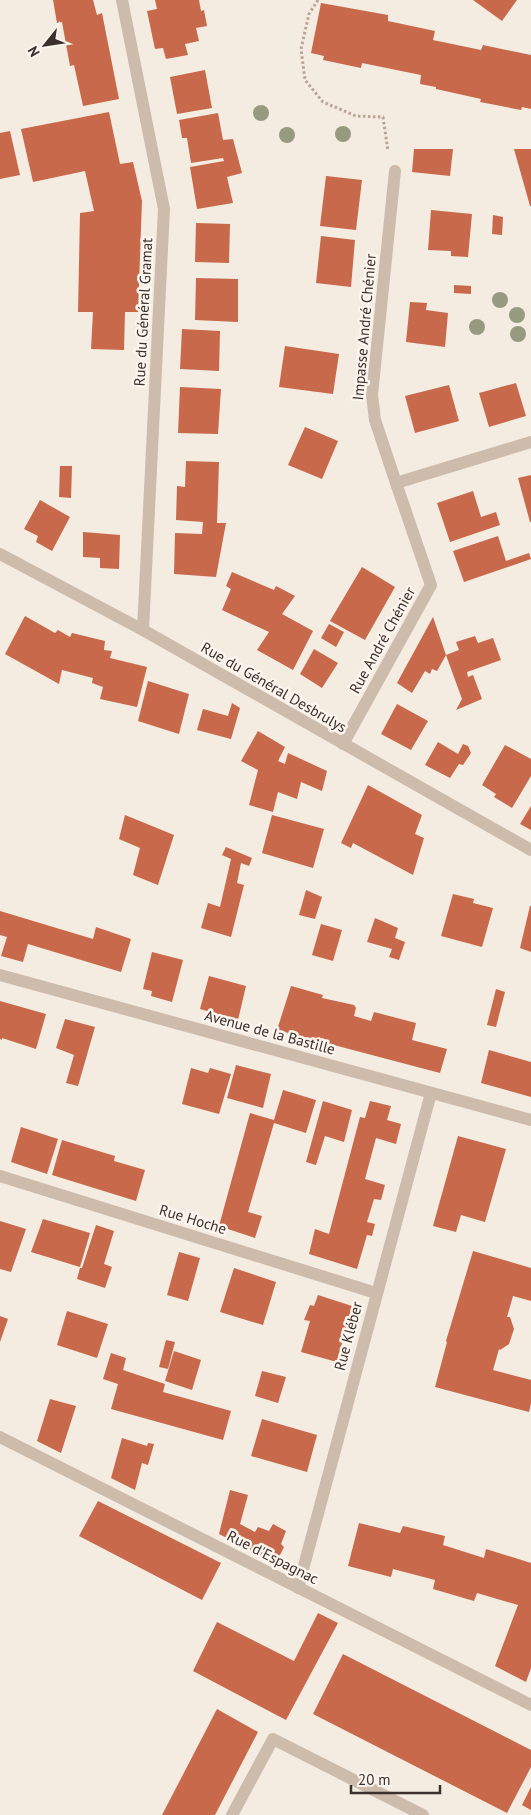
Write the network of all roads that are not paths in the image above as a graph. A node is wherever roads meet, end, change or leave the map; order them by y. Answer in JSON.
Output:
{"nodes":[{"id":1,"x":122,"y":0,"type":"edge"},
{"id":2,"x":395,"y":171,"type":"road end"},
{"id":3,"x":531,"y":442,"type":"edge"},
{"id":4,"x":396,"y":483,"type":"junction"},
{"id":5,"x":0,"y":554,"type":"edge"},
{"id":6,"x":143,"y":630,"type":"junction"},
{"id":7,"x":343,"y":744,"type":"junction"},
{"id":8,"x":531,"y":850,"type":"edge"},
{"id":9,"x":0,"y":975,"type":"edge"},
{"id":10,"x":430,"y":1093,"type":"junction"},
{"id":11,"x":531,"y":1120,"type":"edge"},
{"id":12,"x":0,"y":1176,"type":"edge"},
{"id":13,"x":376,"y":1293,"type":"junction"},
{"id":14,"x":0,"y":1437,"type":"edge"},
{"id":15,"x":298,"y":1588,"type":"junction"},
{"id":16,"x":531,"y":1705,"type":"edge"},
{"id":17,"x":232,"y":1815,"type":"edge"},
{"id":18,"x":423,"y":1815,"type":"edge"}],
"edges":[{"from":1,"to":6,"type":"street","name":"Rue du Général Gramat"},
{"from":2,"to":4,"type":"street","name":"Impasse André Chénier"},
{"from":3,"to":4,"type":"street"},
{"from":4,"to":7,"type":"street","name":"Rue André Chénier"},
{"from":5,"to":6,"type":"street","name":"Rue du Général Desbrulys"},
{"from":6,"to":7,"type":"street","name":"Rue du Général Desbrulys"},
{"from":7,"to":8,"type":"street","name":"Rue du Général Desbrulys"},
{"from":9,"to":10,"type":"street","name":"Avenue de la Bastille"},
{"from":10,"to":11,"type":"street","name":"Avenue de la Bastille"},
{"from":10,"to":13,"type":"street","name":"Rue Kléber"},
{"from":12,"to":13,"type":"street","name":"Rue Hoche"},
{"from":13,"to":15,"type":"street","name":"Rue Kléber"},
{"from":14,"to":15,"type":"street","name":"Rue d'Espagnac"},
{"from":15,"to":16,"type":"street","name":"Rue d'Espagnac"},
{"from":17,"to":18,"type":"street"}]}
